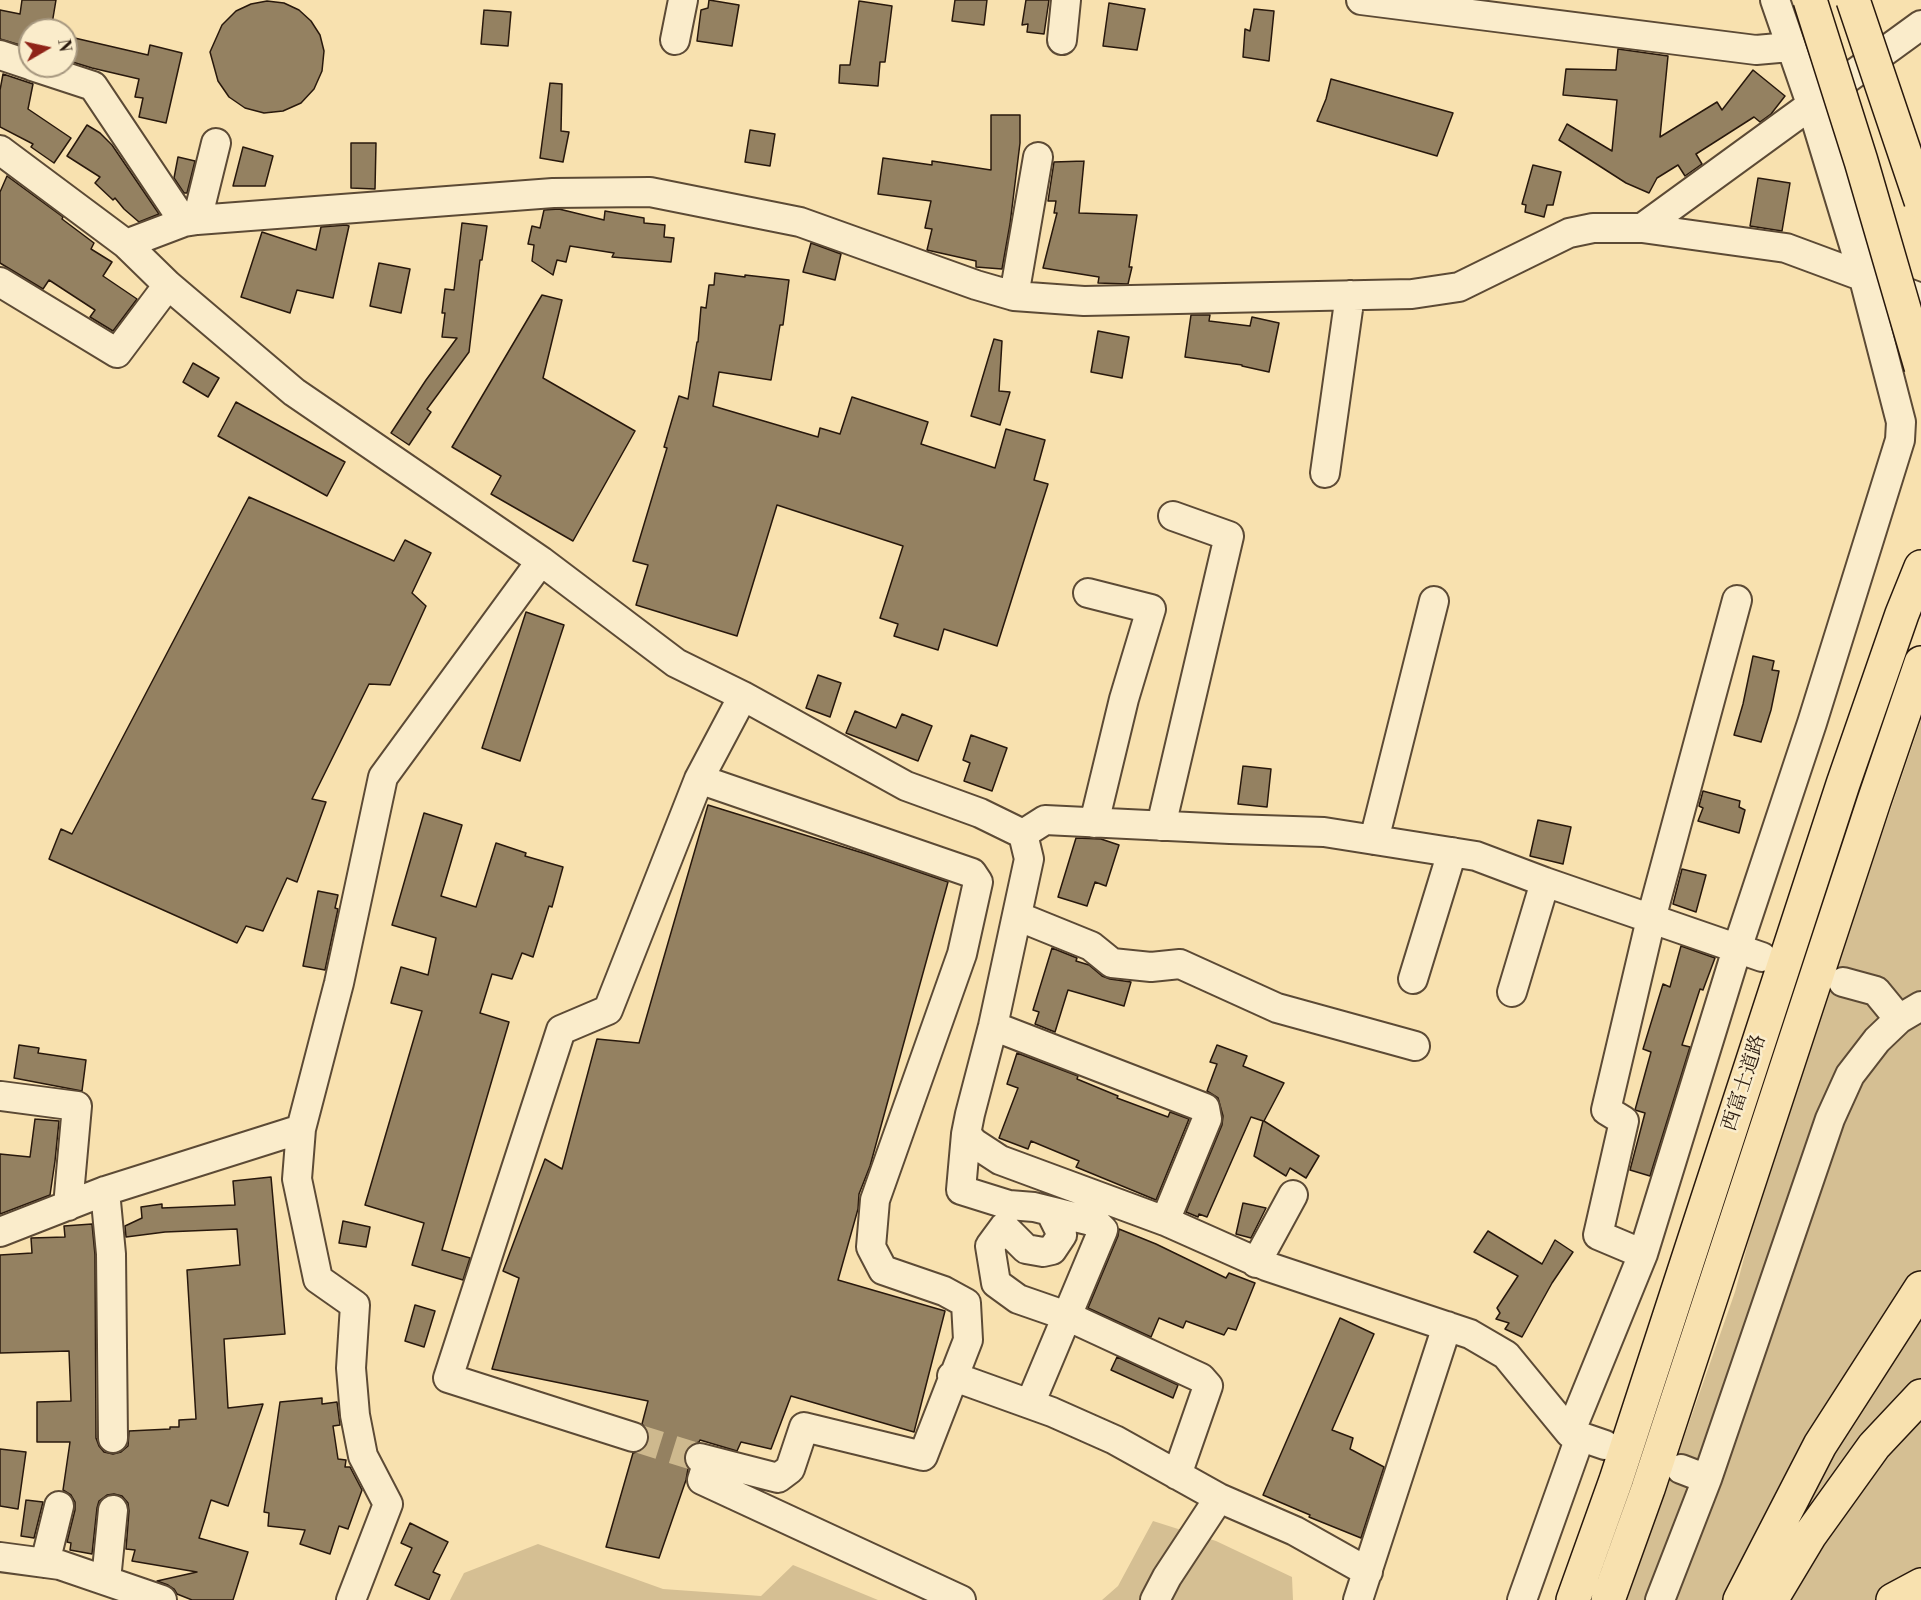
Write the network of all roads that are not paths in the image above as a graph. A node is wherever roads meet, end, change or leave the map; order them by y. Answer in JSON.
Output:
{"nodes":[{"id":1,"x":683,"y":0,"type":"edge"},
{"id":2,"x":1066,"y":0,"type":"edge"},
{"id":3,"x":1361,"y":0,"type":"edge"},
{"id":4,"x":1774,"y":0,"type":"edge"},
{"id":5,"x":1810,"y":0,"type":"edge"},
{"id":6,"x":1853,"y":0,"type":"edge"},
{"id":7,"x":1921,"y":25,"type":"edge"},
{"id":8,"x":675,"y":40,"type":"dead end"},
{"id":9,"x":1062,"y":40,"type":"dead end"},
{"id":10,"x":1790,"y":47,"type":"junction"},
{"id":11,"x":0,"y":56,"type":"edge"},
{"id":12,"x":18,"y":62,"type":"edge"},
{"id":13,"x":68,"y":78,"type":"edge"},
{"id":14,"x":1811,"y":104,"type":"junction"},
{"id":15,"x":216,"y":143,"type":"dead end"},
{"id":16,"x":0,"y":150,"type":"edge"},
{"id":17,"x":1038,"y":157,"type":"dead end"},
{"id":18,"x":1921,"y":201,"type":"edge"},
{"id":19,"x":190,"y":221,"type":"junction"},
{"id":20,"x":1642,"y":228,"type":"junction"},
{"id":21,"x":126,"y":244,"type":"junction"},
{"id":22,"x":1863,"y":275,"type":"junction"},
{"id":23,"x":0,"y":282,"type":"edge"},
{"id":24,"x":168,"y":285,"type":"junction"},
{"id":25,"x":1350,"y":294,"type":"junction"},
{"id":26,"x":1014,"y":296,"type":"junction"},
{"id":27,"x":1921,"y":298,"type":"edge"},
{"id":28,"x":1921,"y":367,"type":"edge"},
{"id":29,"x":1325,"y":473,"type":"dead end"},
{"id":30,"x":1173,"y":516,"type":"dead end"},
{"id":31,"x":541,"y":561,"type":"junction"},
{"id":32,"x":1921,"y":567,"type":"edge"},
{"id":33,"x":1088,"y":593,"type":"dead end"},
{"id":34,"x":1737,"y":600,"type":"dead end"},
{"id":35,"x":1434,"y":601,"type":"dead end"},
{"id":36,"x":1921,"y":663,"type":"edge"},
{"id":37,"x":743,"y":696,"type":"junction"},
{"id":38,"x":699,"y":779,"type":"junction"},
{"id":39,"x":1094,"y":823,"type":"junction"},
{"id":40,"x":1161,"y":826,"type":"junction"},
{"id":41,"x":1023,"y":834,"type":"junction"},
{"id":42,"x":1374,"y":840,"type":"junction"},
{"id":43,"x":1452,"y":852,"type":"junction"},
{"id":44,"x":1545,"y":882,"type":"junction"},
{"id":45,"x":1017,"y":916,"type":"junction"},
{"id":46,"x":1651,"y":919,"type":"junction"},
{"id":47,"x":1750,"y":953,"type":"junction"},
{"id":48,"x":1413,"y":979,"type":"dead end"},
{"id":49,"x":1843,"y":982,"type":"dead end"},
{"id":50,"x":1512,"y":992,"type":"dead end"},
{"id":51,"x":1910,"y":1012,"type":"edge"},
{"id":52,"x":993,"y":1026,"type":"junction"},
{"id":53,"x":1414,"y":1046,"type":"dead end"},
{"id":54,"x":1,"y":1096,"type":"edge"},
{"id":55,"x":301,"y":1129,"type":"junction"},
{"id":56,"x":966,"y":1134,"type":"junction"},
{"id":57,"x":105,"y":1191,"type":"junction"},
{"id":58,"x":1293,"y":1195,"type":"dead end"},
{"id":59,"x":68,"y":1206,"type":"junction"},
{"id":60,"x":1050,"y":1211,"type":"junction"},
{"id":61,"x":1006,"y":1216,"type":"junction"},
{"id":62,"x":1165,"y":1221,"type":"junction"},
{"id":63,"x":0,"y":1232,"type":"edge"},
{"id":64,"x":1643,"y":1254,"type":"junction"},
{"id":65,"x":1256,"y":1263,"type":"junction"},
{"id":66,"x":1921,"y":1288,"type":"edge"},
{"id":67,"x":1067,"y":1316,"type":"junction"},
{"id":68,"x":1447,"y":1326,"type":"junction"},
{"id":69,"x":952,"y":1376,"type":"junction"},
{"id":70,"x":1921,"y":1396,"type":"edge"},
{"id":71,"x":1030,"y":1404,"type":"junction"},
{"id":72,"x":633,"y":1437,"type":"tunnel mouth"},
{"id":73,"x":113,"y":1438,"type":"dead end"},
{"id":74,"x":1585,"y":1438,"type":"junction"},
{"id":75,"x":1177,"y":1474,"type":"junction"},
{"id":76,"x":1219,"y":1498,"type":"junction"},
{"id":77,"x":59,"y":1506,"type":"dead end"},
{"id":78,"x":113,"y":1510,"type":"dead end"},
{"id":79,"x":0,"y":1557,"type":"edge"},
{"id":80,"x":45,"y":1563,"type":"junction"},
{"id":81,"x":1368,"y":1572,"type":"junction"},
{"id":82,"x":106,"y":1580,"type":"junction"},
{"id":83,"x":1921,"y":1585,"type":"edge"},
{"id":84,"x":162,"y":1600,"type":"edge"},
{"id":85,"x":351,"y":1600,"type":"edge"},
{"id":86,"x":962,"y":1600,"type":"edge"},
{"id":87,"x":1155,"y":1600,"type":"edge"},
{"id":88,"x":1358,"y":1600,"type":"edge"},
{"id":89,"x":1522,"y":1600,"type":"edge"},
{"id":90,"x":1573,"y":1600,"type":"edge"},
{"id":91,"x":1608,"y":1600,"type":"edge"},
{"id":92,"x":1660,"y":1600,"type":"edge"},
{"id":93,"x":1740,"y":1600,"type":"edge"},
{"id":94,"x":1772,"y":1600,"type":"edge"},
{"id":95,"x":1893,"y":1600,"type":"edge"}],
"edges":[{"from":1,"to":8,"type":"street"},
{"from":2,"to":9,"type":"street"},
{"from":3,"to":10,"type":"street"},
{"from":4,"to":10,"type":"street"},
{"from":5,"to":28,"type":"highway","bridge":true},
{"from":6,"to":18,"type":"highway","bridge":true},
{"from":7,"to":14,"type":"street"},
{"from":10,"to":14,"type":"street"},
{"from":11,"to":12,"type":"street"},
{"from":13,"to":19,"type":"street"},
{"from":14,"to":20,"type":"street"},
{"from":14,"to":22,"type":"street"},
{"from":15,"to":19,"type":"street"},
{"from":16,"to":21,"type":"street"},
{"from":17,"to":26,"type":"street"},
{"from":19,"to":21,"type":"street"},
{"from":19,"to":26,"type":"street"},
{"from":20,"to":22,"type":"street"},
{"from":20,"to":25,"type":"street"},
{"from":21,"to":24,"type":"street"},
{"from":22,"to":27,"type":"street"},
{"from":22,"to":47,"type":"street"},
{"from":23,"to":24,"type":"street"},
{"from":24,"to":31,"type":"street"},
{"from":25,"to":26,"type":"street"},
{"from":25,"to":29,"type":"street"},
{"from":30,"to":40,"type":"street"},
{"from":31,"to":37,"type":"street"},
{"from":31,"to":55,"type":"street"},
{"from":32,"to":90,"type":"highway","name":"西富士道路"},
{"from":33,"to":39,"type":"street"},
{"from":34,"to":46,"type":"street"},
{"from":35,"to":42,"type":"street"},
{"from":36,"to":91,"type":"highway","name":"西富士道路"},
{"from":37,"to":38,"type":"street"},
{"from":37,"to":41,"type":"street"},
{"from":38,"to":69,"type":"street"},
{"from":38,"to":72,"type":"street"},
{"from":39,"to":40,"type":"street"},
{"from":39,"to":41,"type":"street"},
{"from":40,"to":42,"type":"street"},
{"from":41,"to":45,"type":"street"},
{"from":42,"to":43,"type":"street"},
{"from":43,"to":44,"type":"street"},
{"from":43,"to":48,"type":"street"},
{"from":44,"to":46,"type":"street"},
{"from":44,"to":50,"type":"street"},
{"from":45,"to":52,"type":"street"},
{"from":45,"to":53,"type":"street"},
{"from":46,"to":47,"type":"street"},
{"from":46,"to":64,"type":"street"},
{"from":47,"to":64,"type":"street"},
{"from":49,"to":51,"type":"street"},
{"from":51,"to":92,"type":"street"},
{"from":52,"to":56,"type":"street"},
{"from":52,"to":62,"type":"street"},
{"from":54,"to":59,"type":"street"},
{"from":55,"to":57,"type":"street"},
{"from":55,"to":85,"type":"street"},
{"from":56,"to":61,"type":"street"},
{"from":56,"to":62,"type":"street"},
{"from":57,"to":59,"type":"street"},
{"from":57,"to":73,"type":"street"},
{"from":58,"to":65,"type":"street"},
{"from":59,"to":63,"type":"street"},
{"from":60,"to":61,"type":"street"},
{"from":60,"to":61,"type":"street"},
{"from":60,"to":67,"type":"street"},
{"from":61,"to":67,"type":"street"},
{"from":62,"to":65,"type":"street"},
{"from":64,"to":74,"type":"street"},
{"from":65,"to":68,"type":"street"},
{"from":66,"to":93,"type":"highway"},
{"from":67,"to":71,"type":"street"},
{"from":67,"to":75,"type":"street"},
{"from":68,"to":74,"type":"street"},
{"from":68,"to":81,"type":"street"},
{"from":69,"to":71,"type":"street"},
{"from":69,"to":86,"type":"street"},
{"from":70,"to":94,"type":"highway"},
{"from":71,"to":75,"type":"street"},
{"from":74,"to":89,"type":"street"},
{"from":75,"to":76,"type":"street"},
{"from":76,"to":81,"type":"street"},
{"from":76,"to":87,"type":"street"},
{"from":77,"to":80,"type":"street"},
{"from":78,"to":82,"type":"street"},
{"from":79,"to":80,"type":"street"},
{"from":80,"to":82,"type":"street"},
{"from":81,"to":88,"type":"street"},
{"from":82,"to":84,"type":"street"},
{"from":83,"to":95,"type":"highway"}]}
